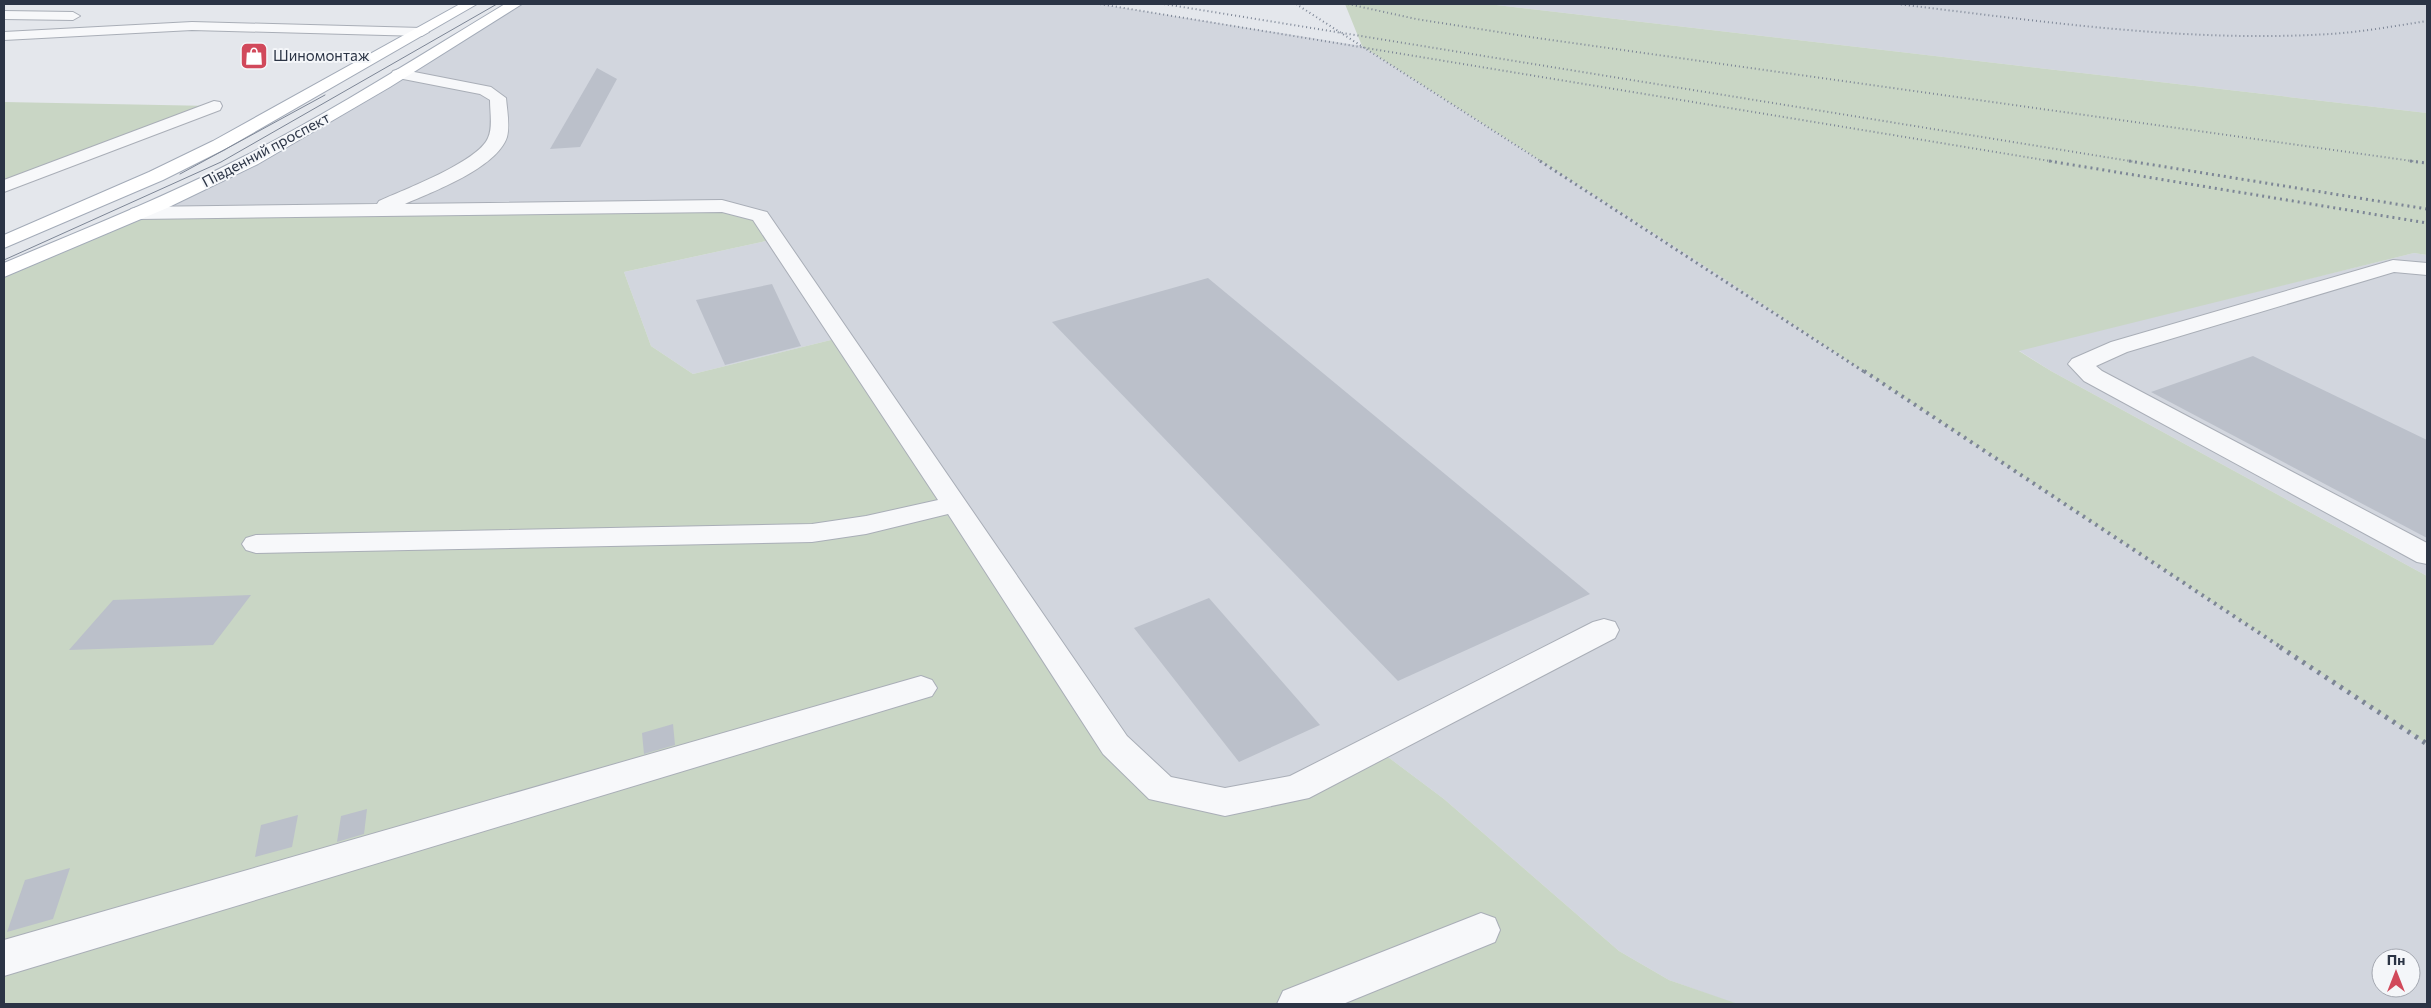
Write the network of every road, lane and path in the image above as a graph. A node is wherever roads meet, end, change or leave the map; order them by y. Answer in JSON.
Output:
{"nodes":[{"id":1,"x":470,"y":4,"type":"edge"},
{"id":2,"x":515,"y":4,"type":"edge"},
{"id":3,"x":4,"y":15,"type":"edge"},
{"id":4,"x":192,"y":26,"type":"junction"},
{"id":5,"x":422,"y":32,"type":"junction"},
{"id":6,"x":4,"y":36,"type":"edge"},
{"id":7,"x":399,"y":74,"type":"junction"},
{"id":8,"x":214,"y":106,"type":"dead end"},
{"id":9,"x":4,"y":186,"type":"edge"},
{"id":10,"x":376,"y":209,"type":"junction"},
{"id":11,"x":138,"y":213,"type":"junction"},
{"id":12,"x":4,"y":242,"type":"edge"},
{"id":13,"x":2427,"y":269,"type":"edge"},
{"id":14,"x":4,"y":271,"type":"edge"},
{"id":15,"x":955,"y":504,"type":"junction"},
{"id":16,"x":256,"y":544,"type":"dead end"},
{"id":17,"x":2427,"y":555,"type":"edge"},
{"id":18,"x":1604,"y":630,"type":"dead end"},
{"id":19,"x":921,"y":688,"type":"dead end"},
{"id":20,"x":1481,"y":930,"type":"dead end"},
{"id":21,"x":4,"y":958,"type":"edge"},
{"id":22,"x":1297,"y":1004,"type":"edge"}],
"edges":[{"from":1,"to":5,"type":"main road","name":"Південний проспект"},
{"from":2,"to":7,"type":"main road","name":"Південний проспект"},
{"from":3,"to":4,"type":"street"},
{"from":4,"to":5,"type":"street"},
{"from":4,"to":6,"type":"street"},
{"from":5,"to":12,"type":"main road","name":"Південний проспект"},
{"from":7,"to":10,"type":"street"},
{"from":7,"to":11,"type":"main road","name":"Південний проспект"},
{"from":8,"to":9,"type":"street"},
{"from":10,"to":11,"type":"street"},
{"from":10,"to":15,"type":"street"},
{"from":11,"to":14,"type":"main road","name":"Південний проспект"},
{"from":13,"to":17,"type":"street"},
{"from":15,"to":16,"type":"street"},
{"from":15,"to":18,"type":"street"},
{"from":19,"to":21,"type":"street"},
{"from":20,"to":22,"type":"street"}]}
